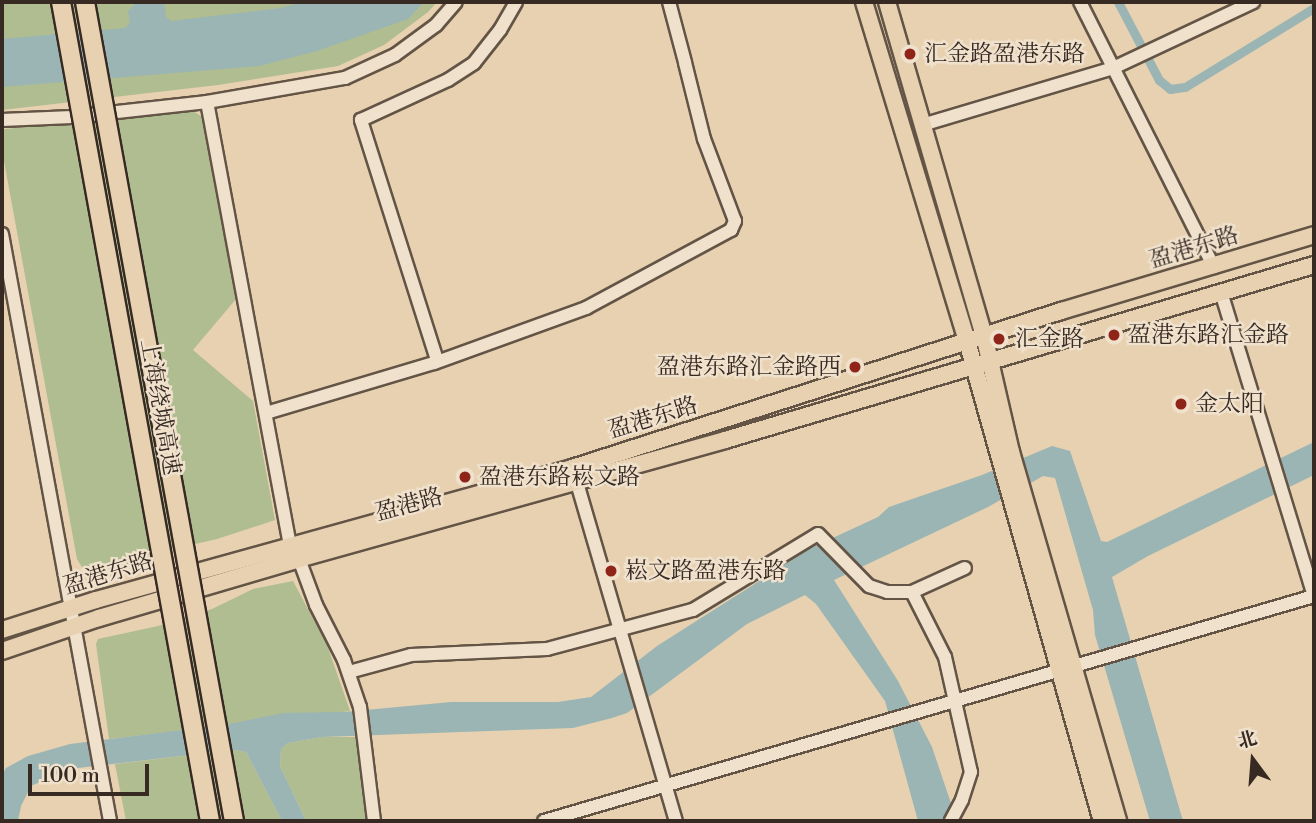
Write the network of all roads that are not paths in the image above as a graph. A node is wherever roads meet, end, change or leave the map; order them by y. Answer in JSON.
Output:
{"nodes":[{"id":1,"x":61,"y":2,"type":"edge"},
{"id":2,"x":85,"y":2,"type":"edge"},
{"id":3,"x":456,"y":2,"type":"edge"},
{"id":4,"x":516,"y":2,"type":"edge"},
{"id":5,"x":669,"y":2,"type":"edge"},
{"id":6,"x":864,"y":2,"type":"edge"},
{"id":7,"x":887,"y":2,"type":"edge"},
{"id":8,"x":1080,"y":2,"type":"edge"},
{"id":9,"x":1253,"y":2,"type":"edge"},
{"id":10,"x":1113,"y":68,"type":"junction"},
{"id":11,"x":207,"y":103,"type":"junction"},
{"id":12,"x":2,"y":120,"type":"edge"},
{"id":13,"x":922,"y":125,"type":"junction"},
{"id":14,"x":2,"y":234,"type":"edge"},
{"id":15,"x":1314,"y":235,"type":"edge"},
{"id":16,"x":1314,"y":265,"type":"edge"},
{"id":17,"x":1214,"y":267,"type":"junction"},
{"id":18,"x":7,"y":290,"type":"edge"},
{"id":19,"x":1221,"y":292,"type":"junction"},
{"id":20,"x":984,"y":335,"type":"junction"},
{"id":21,"x":967,"y":341,"type":"junction"},
{"id":22,"x":437,"y":360,"type":"junction"},
{"id":23,"x":990,"y":360,"type":"junction"},
{"id":24,"x":974,"y":366,"type":"junction"},
{"id":25,"x":266,"y":413,"type":"junction"},
{"id":26,"x":1004,"y":455,"type":"junction"},
{"id":27,"x":575,"y":475,"type":"junction"},
{"id":28,"x":295,"y":552,"type":"junction"},
{"id":29,"x":965,"y":568,"type":"dead end"},
{"id":30,"x":912,"y":592,"type":"junction"},
{"id":31,"x":71,"y":609,"type":"junction"},
{"id":32,"x":74,"y":626,"type":"junction"},
{"id":33,"x":2,"y":630,"type":"edge"},
{"id":34,"x":620,"y":631,"type":"junction"},
{"id":35,"x":2,"y":651,"type":"edge"},
{"id":36,"x":1066,"y":668,"type":"junction"},
{"id":37,"x":349,"y":672,"type":"junction"},
{"id":38,"x":955,"y":700,"type":"junction"},
{"id":39,"x":665,"y":784,"type":"junction"},
{"id":40,"x":110,"y":821,"type":"edge"},
{"id":41,"x":210,"y":821,"type":"edge"},
{"id":42,"x":234,"y":821,"type":"edge"},
{"id":43,"x":374,"y":821,"type":"edge"},
{"id":44,"x":544,"y":821,"type":"edge"},
{"id":45,"x":676,"y":821,"type":"edge"},
{"id":46,"x":951,"y":821,"type":"edge"},
{"id":47,"x":1102,"y":821,"type":"edge"},
{"id":48,"x":1118,"y":821,"type":"edge"}],
"edges":[{"from":1,"to":41,"type":"highway","name":"上海绕城高速","bridge":true},
{"from":2,"to":42,"type":"highway","name":"上海绕城高速","bridge":true},
{"from":3,"to":11,"type":"street"},
{"from":4,"to":22,"type":"street"},
{"from":5,"to":22,"type":"street"},
{"from":6,"to":21,"type":"main road"},
{"from":7,"to":13,"type":"main road"},
{"from":8,"to":10,"type":"street"},
{"from":9,"to":10,"type":"street"},
{"from":10,"to":13,"type":"street"},
{"from":10,"to":17,"type":"street"},
{"from":11,"to":12,"type":"street"},
{"from":11,"to":25,"type":"street"},
{"from":13,"to":20,"type":"main road"},
{"from":14,"to":18,"type":"street"},
{"from":15,"to":17,"type":"main road","name":"盈港东路"},
{"from":16,"to":19,"type":"main road"},
{"from":17,"to":20,"type":"main road","name":"盈港东路"},
{"from":18,"to":31,"type":"street"},
{"from":19,"to":23,"type":"main road"},
{"from":19,"to":36,"type":"street"},
{"from":20,"to":21,"type":"main road","name":"盈港东路"},
{"from":20,"to":23,"type":"main road"},
{"from":21,"to":24,"type":"main road"},
{"from":21,"to":27,"type":"main road","name":"盈港东路"},
{"from":22,"to":25,"type":"street"},
{"from":23,"to":24,"type":"main road","name":"盈港路"},
{"from":23,"to":26,"type":"main road"},
{"from":24,"to":26,"type":"main road"},
{"from":24,"to":27,"type":"main road","name":"盈港路"},
{"from":25,"to":28,"type":"street"},
{"from":26,"to":36,"type":"main road"},
{"from":27,"to":28,"type":"main road","name":"盈港路"},
{"from":27,"to":34,"type":"street"},
{"from":28,"to":31,"type":"main road","name":"盈港东路"},
{"from":28,"to":32,"type":"main road","name":"盈港路"},
{"from":28,"to":37,"type":"street"},
{"from":29,"to":30,"type":"street"},
{"from":30,"to":34,"type":"street"},
{"from":30,"to":38,"type":"street"},
{"from":31,"to":32,"type":"street"},
{"from":31,"to":33,"type":"main road","name":"盈港东路"},
{"from":32,"to":35,"type":"main road","name":"盈港路"},
{"from":32,"to":40,"type":"street"},
{"from":34,"to":37,"type":"street"},
{"from":34,"to":39,"type":"street"},
{"from":36,"to":38,"type":"street"},
{"from":36,"to":47,"type":"main road"},
{"from":36,"to":48,"type":"main road"},
{"from":37,"to":43,"type":"street"},
{"from":38,"to":39,"type":"street"},
{"from":38,"to":46,"type":"street"},
{"from":39,"to":44,"type":"street"},
{"from":39,"to":45,"type":"street"}]}
